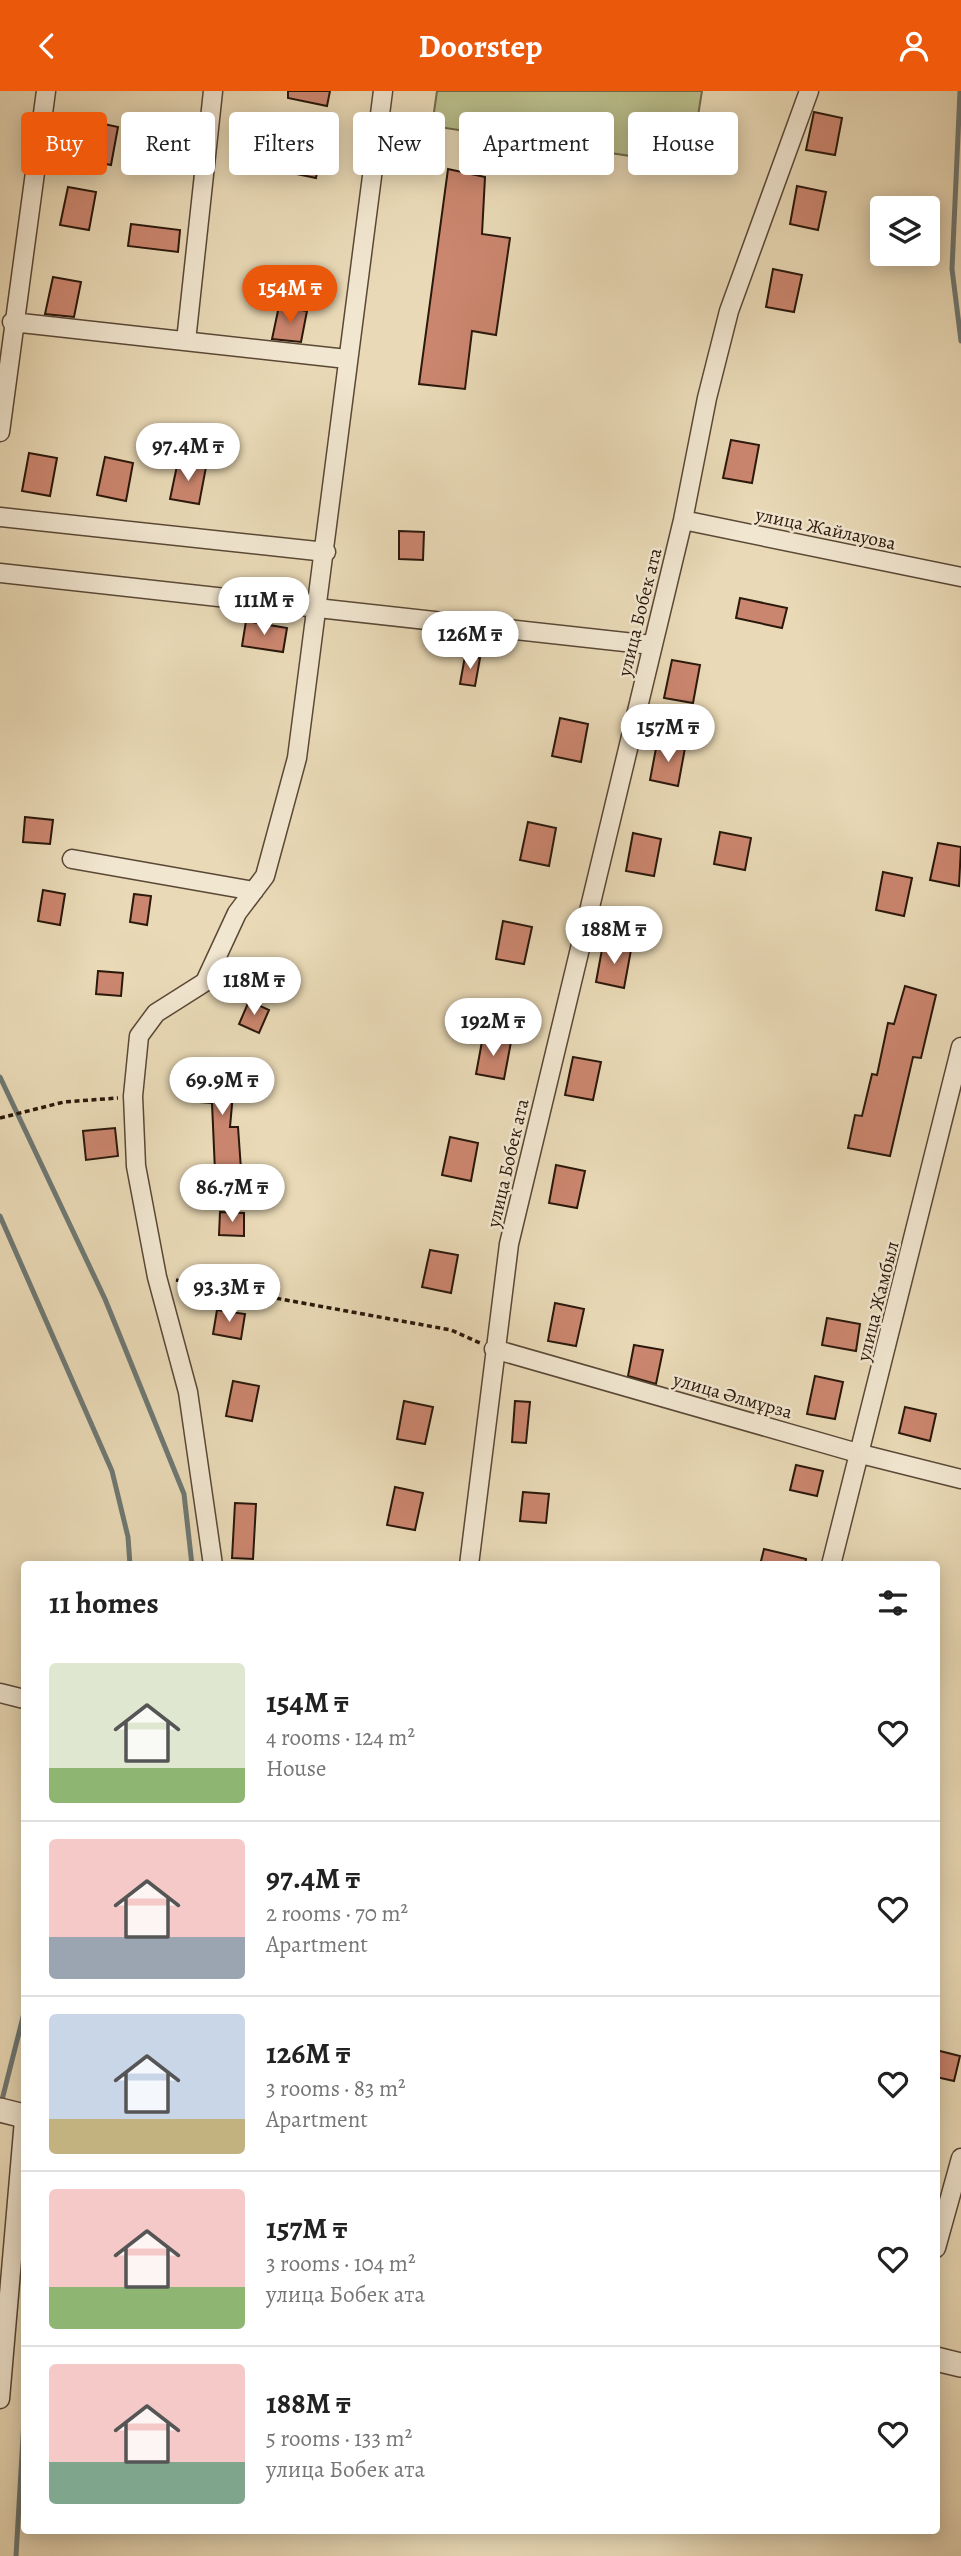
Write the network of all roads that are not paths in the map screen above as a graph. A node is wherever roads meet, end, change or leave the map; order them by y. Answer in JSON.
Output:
{"nodes":[{"id":1,"x":46,"y":91,"type":"edge"},
{"id":2,"x":213,"y":91,"type":"edge"},
{"id":3,"x":383,"y":91,"type":"edge"},
{"id":4,"x":809,"y":91,"type":"edge"},
{"id":5,"x":12,"y":322,"type":"junction"},
{"id":6,"x":186,"y":341,"type":"junction"},
{"id":7,"x":347,"y":359,"type":"junction"},
{"id":8,"x":0,"y":432,"type":"edge"},
{"id":9,"x":0,"y":517,"type":"edge"},
{"id":10,"x":683,"y":520,"type":"junction"},
{"id":11,"x":326,"y":552,"type":"junction"},
{"id":12,"x":0,"y":573,"type":"edge"},
{"id":13,"x":961,"y":577,"type":"edge"},
{"id":14,"x":318,"y":606,"type":"junction"},
{"id":15,"x":652,"y":645,"type":"junction"},
{"id":16,"x":72,"y":859,"type":"dead end"},
{"id":17,"x":254,"y":891,"type":"junction"},
{"id":18,"x":961,"y":1047,"type":"edge"},
{"id":19,"x":494,"y":1349,"type":"junction"},
{"id":20,"x":861,"y":1454,"type":"junction"},
{"id":21,"x":961,"y":1479,"type":"edge"},
{"id":22,"x":212,"y":1561,"type":"edge"},
{"id":23,"x":469,"y":1561,"type":"edge"},
{"id":24,"x":832,"y":1561,"type":"edge"},
{"id":25,"x":0,"y":1693,"type":"edge"},
{"id":26,"x":21,"y":1698,"type":"edge"},
{"id":27,"x":0,"y":2110,"type":"edge"},
{"id":28,"x":21,"y":2117,"type":"edge"},
{"id":29,"x":21,"y":2153,"type":"edge"},
{"id":30,"x":961,"y":2158,"type":"edge"},
{"id":31,"x":940,"y":2234,"type":"edge"},
{"id":32,"x":940,"y":2360,"type":"edge"},
{"id":33,"x":961,"y":2365,"type":"edge"},
{"id":34,"x":0,"y":2399,"type":"edge"}],
"edges":[{"from":1,"to":5,"type":"street"},
{"from":2,"to":6,"type":"street"},
{"from":3,"to":7,"type":"street"},
{"from":4,"to":10,"type":"street","name":"улица Бобек ата"},
{"from":5,"to":6,"type":"street"},
{"from":5,"to":8,"type":"street"},
{"from":6,"to":7,"type":"street"},
{"from":7,"to":11,"type":"street"},
{"from":9,"to":11,"type":"street"},
{"from":10,"to":13,"type":"street","name":"улица Жайлауова"},
{"from":10,"to":15,"type":"street","name":"улица Бобек ата"},
{"from":11,"to":14,"type":"street"},
{"from":12,"to":14,"type":"street"},
{"from":14,"to":15,"type":"street"},
{"from":14,"to":17,"type":"street"},
{"from":15,"to":19,"type":"street","name":"улица Бобек ата"},
{"from":16,"to":17,"type":"street"},
{"from":17,"to":22,"type":"street"},
{"from":18,"to":20,"type":"street","name":"улица Жамбыл"},
{"from":19,"to":20,"type":"street","name":"улица Әлмұрза"},
{"from":19,"to":23,"type":"street","name":"улица Бобек ата"},
{"from":20,"to":21,"type":"street","name":"улица Әлмұрза"},
{"from":20,"to":24,"type":"street","name":"улица Жамбыл"},
{"from":25,"to":26,"type":"street"},
{"from":27,"to":28,"type":"street"},
{"from":29,"to":34,"type":"street"},
{"from":30,"to":31,"type":"street"},
{"from":32,"to":33,"type":"street"}]}
